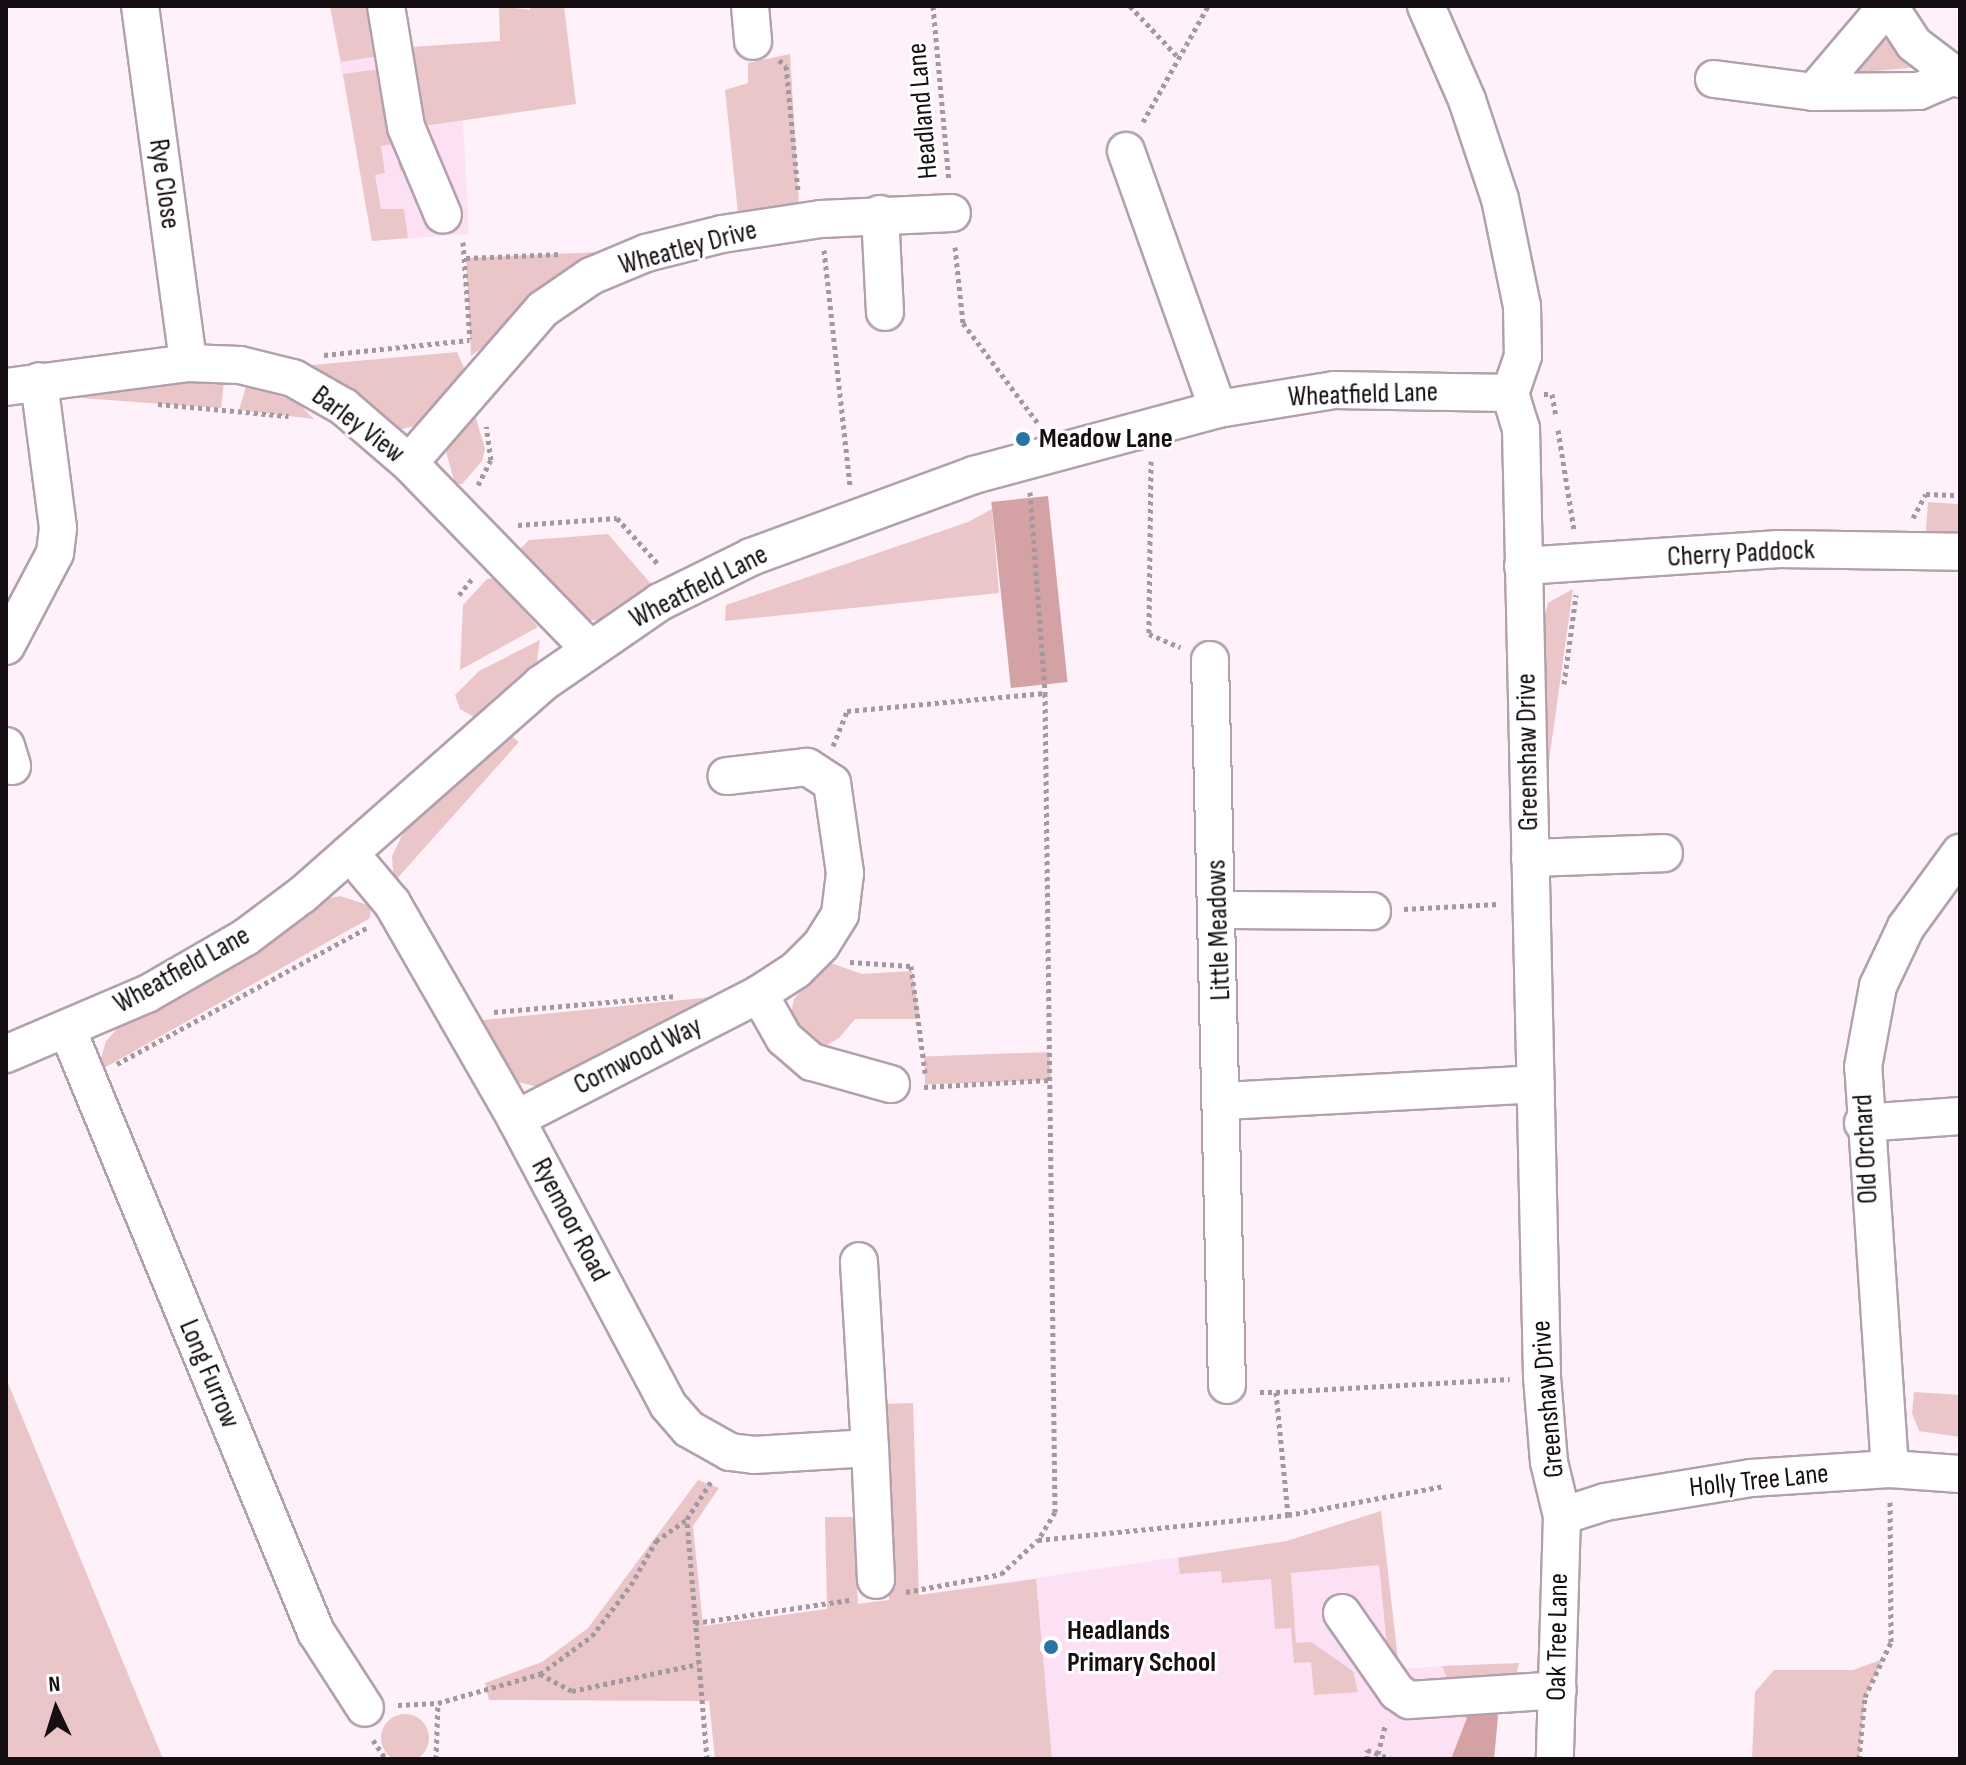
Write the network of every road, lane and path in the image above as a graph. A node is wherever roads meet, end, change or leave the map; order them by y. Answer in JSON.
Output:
{"nodes":[{"id":1,"x":140,"y":6,"type":"edge"},
{"id":2,"x":386,"y":6,"type":"edge"},
{"id":3,"x":933,"y":6,"type":"edge"},
{"id":4,"x":1130,"y":6,"type":"edge"},
{"id":5,"x":1208,"y":6,"type":"edge"},
{"id":6,"x":1426,"y":6,"type":"edge"},
{"id":7,"x":1888,"y":6,"type":"edge"},
{"id":8,"x":752,"y":23,"type":"edge"},
{"id":9,"x":1179,"y":58,"type":"junction"},
{"id":10,"x":1957,"y":78,"type":"edge"},
{"id":11,"x":1714,"y":79,"type":"dead end"},
{"id":12,"x":1814,"y":92,"type":"junction"},
{"id":13,"x":1126,"y":151,"type":"joint"},
{"id":14,"x":952,"y":213,"type":"junction"},
{"id":15,"x":880,"y":214,"type":"junction"},
{"id":16,"x":443,"y":215,"type":"joint"},
{"id":17,"x":811,"y":220,"type":"junction"},
{"id":18,"x":570,"y":254,"type":"dead end"},
{"id":19,"x":466,"y":258,"type":"junction"},
{"id":20,"x":885,"y":312,"type":"dead end"},
{"id":21,"x":470,"y":340,"type":"junction"},
{"id":22,"x":188,"y":363,"type":"junction"},
{"id":23,"x":293,"y":378,"type":"junction"},
{"id":24,"x":22,"y":384,"type":"edge"},
{"id":25,"x":473,"y":388,"type":"junction"},
{"id":26,"x":1510,"y":393,"type":"junction"},
{"id":27,"x":143,"y":402,"type":"dead end"},
{"id":28,"x":1218,"y":409,"type":"junction"},
{"id":29,"x":299,"y":417,"type":"dead end"},
{"id":30,"x":1151,"y":427,"type":"junction"},
{"id":31,"x":1035,"y":457,"type":"junction"},
{"id":32,"x":409,"y":463,"type":"junction"},
{"id":33,"x":1960,"y":495,"type":"edge"},
{"id":34,"x":462,"y":516,"type":"junction"},
{"id":35,"x":853,"y":516,"type":"junction"},
{"id":36,"x":496,"y":550,"type":"junction"},
{"id":37,"x":1895,"y":551,"type":"junction"},
{"id":38,"x":1960,"y":552,"type":"edge"},
{"id":39,"x":1523,"y":566,"type":"junction"},
{"id":40,"x":669,"y":573,"type":"dead end"},
{"id":41,"x":459,"y":595,"type":"dead end"},
{"id":42,"x":17,"y":602,"type":"edge"},
{"id":43,"x":6,"y":646,"type":"edge"},
{"id":44,"x":589,"y":648,"type":"junction"},
{"id":45,"x":1210,"y":660,"type":"joint"},
{"id":46,"x":1045,"y":693,"type":"junction"},
{"id":47,"x":822,"y":772,"type":"junction"},
{"id":48,"x":727,"y":776,"type":"dead end"},
{"id":49,"x":350,"y":853,"type":"junction"},
{"id":50,"x":1664,"y":853,"type":"dead end"},
{"id":51,"x":1960,"y":853,"type":"edge"},
{"id":52,"x":1530,"y":858,"type":"junction"},
{"id":53,"x":386,"y":896,"type":"junction"},
{"id":54,"x":1218,"y":910,"type":"junction"},
{"id":55,"x":1372,"y":911,"type":"joint"},
{"id":56,"x":1532,"y":921,"type":"junction"},
{"id":57,"x":821,"y":945,"type":"junction"},
{"id":58,"x":759,"y":994,"type":"junction"},
{"id":59,"x":693,"y":995,"type":"dead end"},
{"id":60,"x":457,"y":1015,"type":"junction"},
{"id":61,"x":68,"y":1031,"type":"junction"},
{"id":62,"x":6,"y":1054,"type":"edge"},
{"id":63,"x":1051,"y":1080,"type":"junction"},
{"id":64,"x":86,"y":1081,"type":"junction"},
{"id":65,"x":1536,"y":1084,"type":"junction"},
{"id":66,"x":908,"y":1085,"type":"junction"},
{"id":67,"x":1224,"y":1101,"type":"junction"},
{"id":68,"x":1960,"y":1116,"type":"edge"},
{"id":69,"x":516,"y":1119,"type":"junction"},
{"id":70,"x":1863,"y":1123,"type":"junction"},
{"id":71,"x":859,"y":1261,"type":"dead end"},
{"id":72,"x":1217,"y":1367,"type":"joint"},
{"id":73,"x":1542,"y":1377,"type":"junction"},
{"id":74,"x":1276,"y":1392,"type":"junction"},
{"id":75,"x":870,"y":1448,"type":"junction"},
{"id":76,"x":730,"y":1452,"type":"junction"},
{"id":77,"x":1890,"y":1469,"type":"junction"},
{"id":78,"x":1960,"y":1474,"type":"edge"},
{"id":79,"x":1444,"y":1486,"type":"dead end"},
{"id":80,"x":1288,"y":1515,"type":"junction"},
{"id":81,"x":1562,"y":1516,"type":"junction"},
{"id":82,"x":687,"y":1519,"type":"junction"},
{"id":83,"x":876,"y":1580,"type":"dead end"},
{"id":84,"x":1342,"y":1613,"type":"dead end"},
{"id":85,"x":698,"y":1664,"type":"junction"},
{"id":86,"x":540,"y":1674,"type":"junction"},
{"id":87,"x":1558,"y":1690,"type":"junction"},
{"id":88,"x":365,"y":1708,"type":"dead end"},
{"id":89,"x":436,"y":1759,"type":"edge"},
{"id":90,"x":707,"y":1759,"type":"edge"},
{"id":91,"x":1367,"y":1759,"type":"edge"},
{"id":92,"x":1392,"y":1759,"type":"edge"},
{"id":93,"x":1555,"y":1759,"type":"edge"},
{"id":94,"x":1859,"y":1759,"type":"edge"}],
"edges":[{"from":1,"to":22,"type":"street","name":"Rye Close"},
{"from":2,"to":16,"type":"street"},
{"from":3,"to":14,"type":"path","name":"Headland Lane"},
{"from":4,"to":9,"type":"path"},
{"from":5,"to":9,"type":"path"},
{"from":6,"to":26,"type":"street"},
{"from":7,"to":10,"type":"street"},
{"from":7,"to":12,"type":"street"},
{"from":8,"to":17,"type":"path"},
{"from":9,"to":13,"type":"path"},
{"from":10,"to":12,"type":"street"},
{"from":11,"to":12,"type":"street"},
{"from":13,"to":28,"type":"street"},
{"from":14,"to":15,"type":"street","name":"Wheatley Drive"},
{"from":14,"to":31,"type":"path","name":"Headland Lane"},
{"from":15,"to":17,"type":"street","name":"Wheatley Drive"},
{"from":15,"to":20,"type":"street"},
{"from":16,"to":19,"type":"path"},
{"from":17,"to":25,"type":"street","name":"Wheatley Drive"},
{"from":17,"to":35,"type":"path"},
{"from":18,"to":19,"type":"path"},
{"from":19,"to":21,"type":"path"},
{"from":21,"to":23,"type":"path"},
{"from":21,"to":25,"type":"path"},
{"from":22,"to":23,"type":"street","name":"Barley View"},
{"from":22,"to":24,"type":"street","name":"Barley View"},
{"from":23,"to":32,"type":"street","name":"Barley View"},
{"from":24,"to":42,"type":"street"},
{"from":25,"to":32,"type":"street","name":"Wheatley Drive"},
{"from":25,"to":34,"type":"path"},
{"from":26,"to":28,"type":"street","name":"Wheatfield Lane"},
{"from":26,"to":39,"type":"street","name":"Greenshaw Drive"},
{"from":27,"to":29,"type":"path"},
{"from":28,"to":30,"type":"street","name":"Wheatfield Lane"},
{"from":30,"to":31,"type":"street","name":"Wheatfield Lane"},
{"from":30,"to":45,"type":"path"},
{"from":31,"to":35,"type":"street","name":"Wheatfield Lane"},
{"from":31,"to":46,"type":"path","name":"Headland Lane"},
{"from":32,"to":34,"type":"street","name":"Barley View"},
{"from":33,"to":37,"type":"path"},
{"from":34,"to":36,"type":"street","name":"Barley View"},
{"from":35,"to":44,"type":"street","name":"Wheatfield Lane"},
{"from":36,"to":40,"type":"path"},
{"from":36,"to":41,"type":"path"},
{"from":36,"to":44,"type":"street","name":"Barley View"},
{"from":37,"to":38,"type":"street","name":"Cherry Paddock"},
{"from":37,"to":39,"type":"street","name":"Cherry Paddock"},
{"from":39,"to":52,"type":"street","name":"Greenshaw Drive"},
{"from":42,"to":43,"type":"street"},
{"from":44,"to":49,"type":"street","name":"Wheatfield Lane"},
{"from":45,"to":54,"type":"street","name":"Little Meadows"},
{"from":46,"to":47,"type":"path"},
{"from":46,"to":63,"type":"path","name":"Headland Lane"},
{"from":47,"to":48,"type":"street"},
{"from":47,"to":57,"type":"street","name":"Cornwood Way"},
{"from":49,"to":53,"type":"street","name":"Ryemoor Road"},
{"from":49,"to":61,"type":"street","name":"Wheatfield Lane"},
{"from":50,"to":52,"type":"street"},
{"from":51,"to":70,"type":"street","name":"Old Orchard"},
{"from":52,"to":56,"type":"street","name":"Greenshaw Drive"},
{"from":53,"to":60,"type":"street","name":"Ryemoor Road"},
{"from":53,"to":64,"type":"path"},
{"from":54,"to":55,"type":"street"},
{"from":54,"to":67,"type":"street","name":"Little Meadows"},
{"from":55,"to":56,"type":"path"},
{"from":56,"to":65,"type":"street","name":"Greenshaw Drive"},
{"from":57,"to":58,"type":"street","name":"Cornwood Way"},
{"from":57,"to":66,"type":"path"},
{"from":58,"to":66,"type":"street"},
{"from":58,"to":69,"type":"street","name":"Cornwood Way"},
{"from":59,"to":60,"type":"path"},
{"from":60,"to":69,"type":"street","name":"Ryemoor Road"},
{"from":61,"to":62,"type":"street","name":"Wheatfield Lane"},
{"from":61,"to":64,"type":"street","name":"Long Furrow"},
{"from":63,"to":66,"type":"path"},
{"from":63,"to":80,"type":"path","name":"Headland Lane"},
{"from":64,"to":88,"type":"street","name":"Long Furrow"},
{"from":65,"to":67,"type":"street"},
{"from":65,"to":73,"type":"street","name":"Greenshaw Drive"},
{"from":67,"to":72,"type":"street","name":"Little Meadows"},
{"from":68,"to":70,"type":"street"},
{"from":69,"to":76,"type":"street","name":"Ryemoor Road"},
{"from":70,"to":77,"type":"street","name":"Old Orchard"},
{"from":71,"to":75,"type":"street"},
{"from":72,"to":74,"type":"path"},
{"from":73,"to":74,"type":"path"},
{"from":73,"to":81,"type":"street","name":"Greenshaw Drive"},
{"from":74,"to":80,"type":"path"},
{"from":75,"to":76,"type":"street"},
{"from":75,"to":83,"type":"street"},
{"from":76,"to":82,"type":"path"},
{"from":77,"to":78,"type":"street","name":"Holly Tree Lane"},
{"from":77,"to":81,"type":"street","name":"Holly Tree Lane"},
{"from":77,"to":94,"type":"path"},
{"from":79,"to":80,"type":"path"},
{"from":81,"to":87,"type":"street","name":"Oak Tree Lane"},
{"from":82,"to":85,"type":"path"},
{"from":82,"to":86,"type":"path"},
{"from":84,"to":87,"type":"street"},
{"from":85,"to":86,"type":"path"},
{"from":85,"to":90,"type":"path"},
{"from":86,"to":89,"type":"path"},
{"from":87,"to":93,"type":"street","name":"Oak Tree Lane"},
{"from":91,"to":92,"type":"path"}]}
